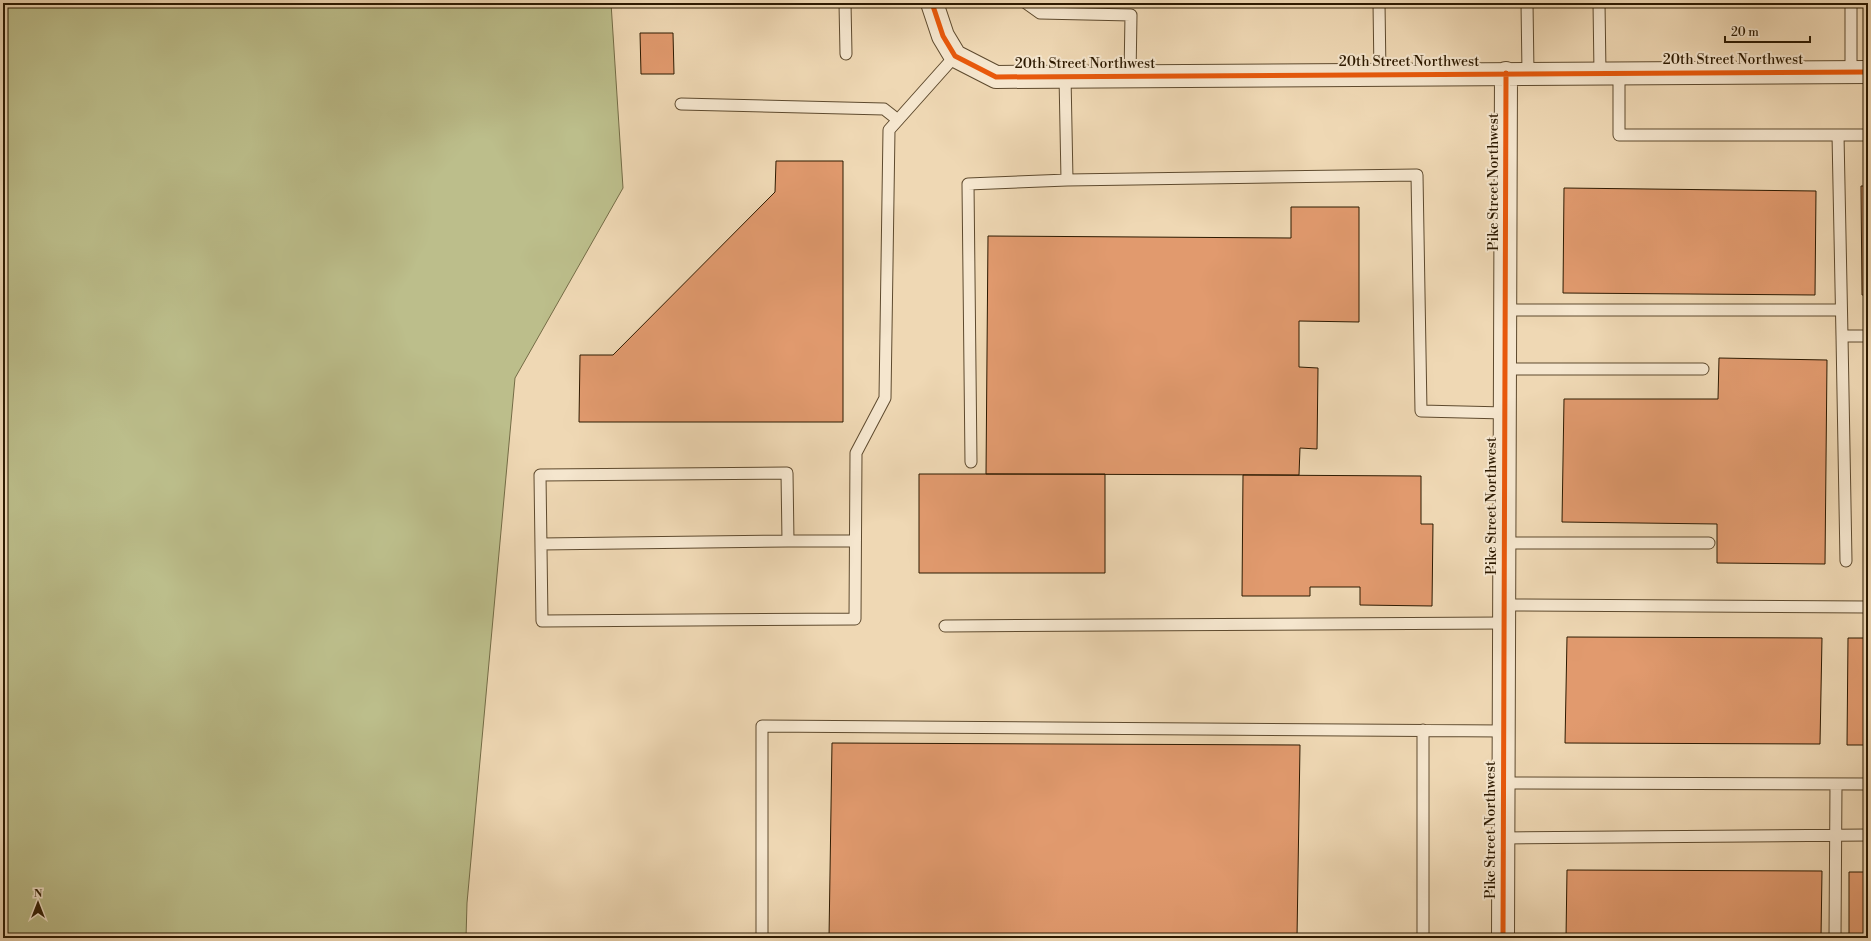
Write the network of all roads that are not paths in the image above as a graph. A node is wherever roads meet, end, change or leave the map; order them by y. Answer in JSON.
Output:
{"nodes":[{"id":1,"x":845,"y":3,"type":"edge"},
{"id":2,"x":932,"y":3,"type":"edge"},
{"id":3,"x":1026,"y":3,"type":"edge"},
{"id":4,"x":1379,"y":3,"type":"edge"},
{"id":5,"x":1527,"y":3,"type":"edge"},
{"id":6,"x":1599,"y":3,"type":"edge"},
{"id":7,"x":1851,"y":3,"type":"edge"},
{"id":8,"x":846,"y":54,"type":"dead end"},
{"id":9,"x":955,"y":56,"type":"junction"},
{"id":10,"x":1860,"y":72,"type":"edge"},
{"id":11,"x":1609,"y":73,"type":"junction"},
{"id":12,"x":1380,"y":74,"type":"junction"},
{"id":13,"x":1506,"y":74,"type":"junction"},
{"id":14,"x":1528,"y":74,"type":"junction"},
{"id":15,"x":1065,"y":76,"type":"junction"},
{"id":16,"x":1130,"y":76,"type":"junction"},
{"id":17,"x":681,"y":104,"type":"dead end"},
{"id":18,"x":898,"y":120,"type":"junction"},
{"id":19,"x":1838,"y":135,"type":"junction"},
{"id":20,"x":1868,"y":135,"type":"edge"},
{"id":21,"x":1067,"y":180,"type":"junction"},
{"id":22,"x":1505,"y":310,"type":"junction"},
{"id":23,"x":1841,"y":310,"type":"junction"},
{"id":24,"x":1842,"y":336,"type":"junction"},
{"id":25,"x":1868,"y":336,"type":"edge"},
{"id":26,"x":1505,"y":369,"type":"junction"},
{"id":27,"x":1703,"y":369,"type":"dead end"},
{"id":28,"x":1505,"y":413,"type":"junction"},
{"id":29,"x":971,"y":462,"type":"dead end"},
{"id":30,"x":788,"y":541,"type":"junction"},
{"id":31,"x":855,"y":541,"type":"junction"},
{"id":32,"x":1504,"y":543,"type":"junction"},
{"id":33,"x":1709,"y":543,"type":"dead end"},
{"id":34,"x":541,"y":544,"type":"junction"},
{"id":35,"x":1846,"y":560,"type":"dead end"},
{"id":36,"x":1868,"y":607,"type":"edge"},
{"id":37,"x":1504,"y":614,"type":"junction"},
{"id":38,"x":945,"y":626,"type":"dead end"},
{"id":39,"x":1423,"y":730,"type":"junction"},
{"id":40,"x":1503,"y":731,"type":"junction"},
{"id":41,"x":1503,"y":783,"type":"junction"},
{"id":42,"x":1836,"y":784,"type":"junction"},
{"id":43,"x":1868,"y":784,"type":"edge"},
{"id":44,"x":1868,"y":835,"type":"edge"},
{"id":45,"x":1835,"y":836,"type":"junction"},
{"id":46,"x":1503,"y":838,"type":"junction"},
{"id":47,"x":762,"y":938,"type":"edge"},
{"id":48,"x":1423,"y":938,"type":"edge"},
{"id":49,"x":1502,"y":938,"type":"edge"},
{"id":50,"x":1835,"y":938,"type":"edge"}],
"edges":[{"from":1,"to":8,"type":"lane"},
{"from":2,"to":9,"type":"street"},
{"from":3,"to":16,"type":"lane"},
{"from":4,"to":12,"type":"lane"},
{"from":5,"to":14,"type":"lane"},
{"from":6,"to":11,"type":"lane"},
{"from":7,"to":10,"type":"lane"},
{"from":9,"to":15,"type":"street","name":"20th Street Northwest"},
{"from":9,"to":18,"type":"lane"},
{"from":10,"to":11,"type":"street","name":"20th Street Northwest"},
{"from":11,"to":14,"type":"street","name":"20th Street Northwest"},
{"from":11,"to":19,"type":"lane"},
{"from":12,"to":13,"type":"street","name":"20th Street Northwest"},
{"from":12,"to":16,"type":"street","name":"20th Street Northwest"},
{"from":13,"to":14,"type":"street","name":"20th Street Northwest"},
{"from":13,"to":22,"type":"street","name":"Pike Street Northwest"},
{"from":15,"to":16,"type":"street","name":"20th Street Northwest"},
{"from":15,"to":21,"type":"lane"},
{"from":17,"to":18,"type":"lane"},
{"from":18,"to":31,"type":"lane"},
{"from":19,"to":20,"type":"lane"},
{"from":19,"to":23,"type":"lane"},
{"from":21,"to":28,"type":"lane"},
{"from":21,"to":29,"type":"lane"},
{"from":22,"to":23,"type":"lane"},
{"from":22,"to":26,"type":"street","name":"Pike Street Northwest"},
{"from":23,"to":24,"type":"lane"},
{"from":24,"to":25,"type":"lane"},
{"from":24,"to":35,"type":"lane"},
{"from":26,"to":27,"type":"lane"},
{"from":26,"to":28,"type":"street","name":"Pike Street Northwest"},
{"from":28,"to":32,"type":"street","name":"Pike Street Northwest"},
{"from":30,"to":31,"type":"lane"},
{"from":30,"to":34,"type":"lane"},
{"from":30,"to":34,"type":"lane"},
{"from":31,"to":34,"type":"lane"},
{"from":32,"to":33,"type":"lane"},
{"from":32,"to":37,"type":"street","name":"Pike Street Northwest"},
{"from":36,"to":37,"type":"lane"},
{"from":37,"to":38,"type":"lane"},
{"from":37,"to":40,"type":"street","name":"Pike Street Northwest"},
{"from":39,"to":40,"type":"lane"},
{"from":39,"to":47,"type":"lane"},
{"from":39,"to":48,"type":"lane"},
{"from":40,"to":41,"type":"street","name":"Pike Street Northwest"},
{"from":41,"to":42,"type":"lane"},
{"from":41,"to":46,"type":"street","name":"Pike Street Northwest"},
{"from":42,"to":43,"type":"lane"},
{"from":42,"to":45,"type":"lane"},
{"from":44,"to":45,"type":"lane"},
{"from":45,"to":46,"type":"lane"},
{"from":45,"to":50,"type":"lane"},
{"from":46,"to":49,"type":"street","name":"Pike Street Northwest"}]}
